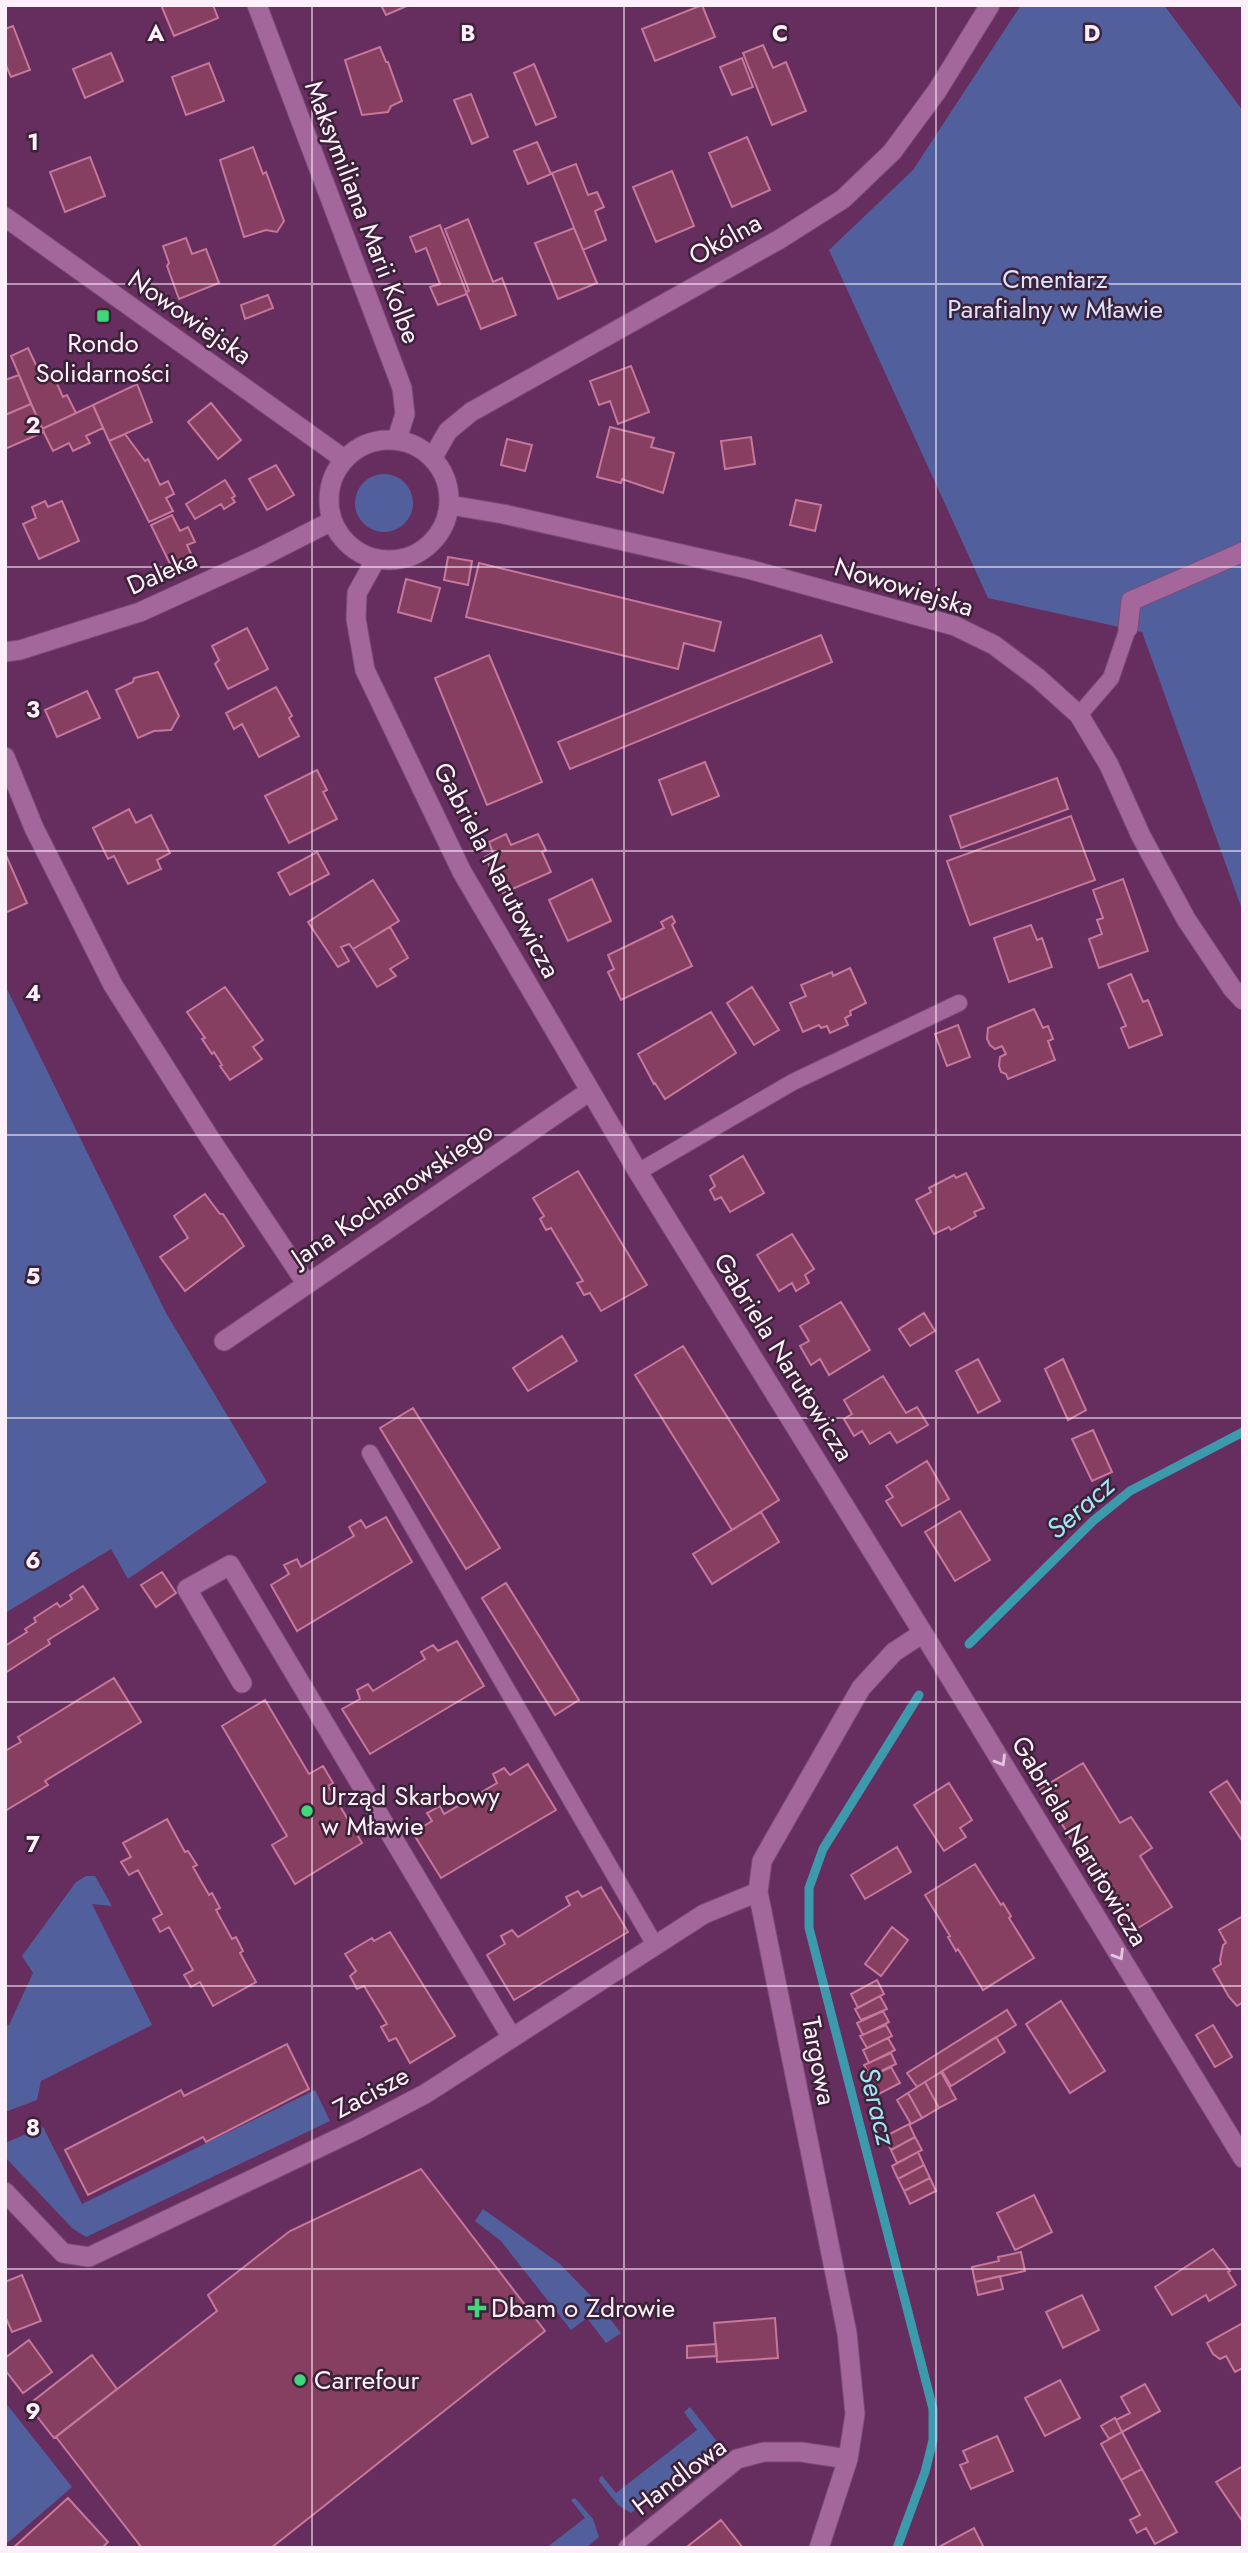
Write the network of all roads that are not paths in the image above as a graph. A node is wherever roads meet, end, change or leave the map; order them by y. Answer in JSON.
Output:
{"nodes":[{"id":1,"x":257,"y":5,"type":"edge"},
{"id":2,"x":990,"y":5,"type":"edge"},
{"id":3,"x":5,"y":217,"type":"edge"},
{"id":4,"x":397,"y":439,"type":"junction"},
{"id":5,"x":433,"y":457,"type":"junction"},
{"id":6,"x":344,"y":459,"type":"junction"},
{"id":7,"x":450,"y":505,"type":"junction"},
{"id":8,"x":331,"y":521,"type":"junction"},
{"id":9,"x":1243,"y":552,"type":"edge"},
{"id":10,"x":376,"y":559,"type":"junction"},
{"id":11,"x":1128,"y":628,"type":"joint"},
{"id":12,"x":5,"y":652,"type":"edge"},
{"id":13,"x":1079,"y":715,"type":"junction"},
{"id":14,"x":5,"y":757,"type":"edge"},
{"id":15,"x":1243,"y":1000,"type":"edge"},
{"id":16,"x":959,"y":1003,"type":"dead end"},
{"id":17,"x":590,"y":1091,"type":"junction"},
{"id":18,"x":638,"y":1172,"type":"junction"},
{"id":19,"x":306,"y":1283,"type":"junction"},
{"id":20,"x":224,"y":1341,"type":"dead end"},
{"id":21,"x":370,"y":1453,"type":"dead end"},
{"id":22,"x":923,"y":1633,"type":"junction"},
{"id":23,"x":242,"y":1683,"type":"dead end"},
{"id":24,"x":758,"y":1892,"type":"junction"},
{"id":25,"x":655,"y":1945,"type":"junction"},
{"id":26,"x":512,"y":2038,"type":"junction"},
{"id":27,"x":1243,"y":2158,"type":"edge"},
{"id":28,"x":5,"y":2192,"type":"edge"},
{"id":29,"x":848,"y":2459,"type":"junction"},
{"id":30,"x":628,"y":2548,"type":"edge"},
{"id":31,"x":819,"y":2548,"type":"edge"}],
"edges":[{"from":1,"to":4,"type":"street","name":"Maksymiliana Marii Kolbe"},
{"from":2,"to":5,"type":"street","name":"Okólna"},
{"from":3,"to":6,"type":"street","name":"Nowowiejska"},
{"from":4,"to":5,"type":"street"},
{"from":4,"to":6,"type":"street"},
{"from":5,"to":7,"type":"street"},
{"from":6,"to":8,"type":"street"},
{"from":7,"to":10,"type":"street"},
{"from":7,"to":13,"type":"street","name":"Nowowiejska"},
{"from":8,"to":10,"type":"street"},
{"from":8,"to":12,"type":"street","name":"Daleka"},
{"from":9,"to":11,"type":"street"},
{"from":10,"to":17,"type":"street","name":"Gabriela Narutowicza"},
{"from":11,"to":13,"type":"lane"},
{"from":13,"to":15,"type":"street","name":"Nowowiejska"},
{"from":14,"to":19,"type":"street"},
{"from":16,"to":18,"type":"lane"},
{"from":17,"to":18,"type":"street","name":"Gabriela Narutowicza"},
{"from":17,"to":19,"type":"street","name":"Jana Kochanowskiego"},
{"from":18,"to":22,"type":"street","name":"Gabriela Narutowicza"},
{"from":19,"to":20,"type":"street","name":"Jana Kochanowskiego"},
{"from":21,"to":25,"type":"lane"},
{"from":22,"to":24,"type":"street","name":"Targowa"},
{"from":22,"to":27,"type":"street","name":"Gabriela Narutowicza","one_way":true},
{"from":23,"to":26,"type":"street"},
{"from":24,"to":25,"type":"street","name":"Zacisze"},
{"from":24,"to":29,"type":"street","name":"Targowa"},
{"from":25,"to":26,"type":"street","name":"Zacisze"},
{"from":26,"to":28,"type":"street","name":"Zacisze"},
{"from":29,"to":30,"type":"street","name":"Handlowa"},
{"from":29,"to":31,"type":"street","name":"Targowa"}]}
